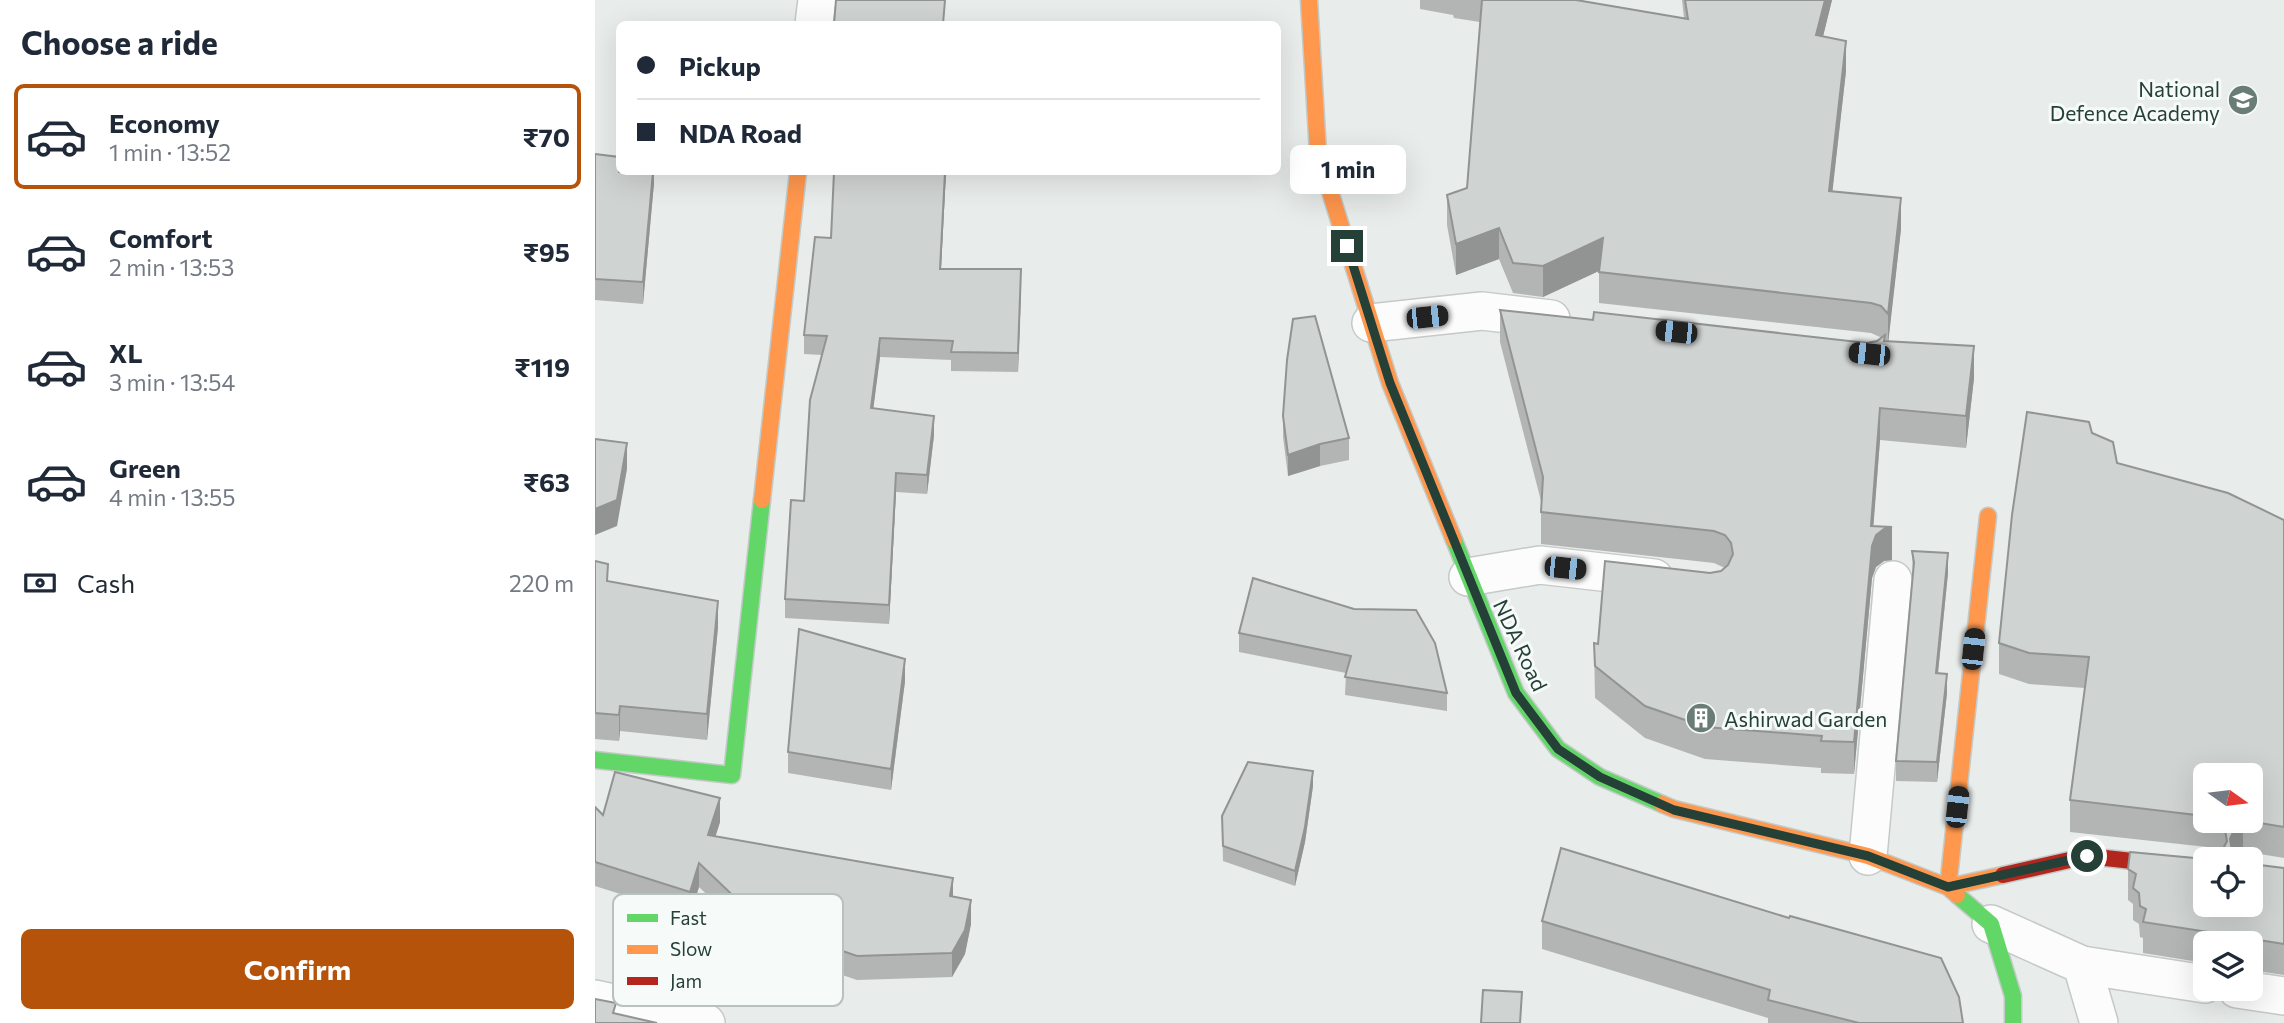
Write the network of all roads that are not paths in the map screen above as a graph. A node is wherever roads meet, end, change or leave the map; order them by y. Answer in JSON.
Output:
{"nodes":[{"id":1,"x":817,"y":0,"type":"edge"},
{"id":2,"x":1309,"y":0,"type":"edge"},
{"id":3,"x":814,"y":21,"type":"edge"},
{"id":4,"x":798,"y":175,"type":"edge"},
{"id":5,"x":1579,"y":322,"type":"edge"},
{"id":6,"x":1371,"y":323,"type":"junction"},
{"id":7,"x":1988,"y":516,"type":"dead end"},
{"id":8,"x":1468,"y":577,"type":"junction"},
{"id":9,"x":1892,"y":580,"type":"dead end"},
{"id":10,"x":1686,"y":581,"type":"edge"},
{"id":11,"x":595,"y":760,"type":"edge"},
{"id":12,"x":1868,"y":856,"type":"junction"},
{"id":13,"x":2193,"y":868,"type":"edge"},
{"id":14,"x":1948,"y":887,"type":"junction"},
{"id":15,"x":1991,"y":924,"type":"junction"},
{"id":16,"x":2082,"y":965,"type":"junction"},
{"id":17,"x":2193,"y":982,"type":"edge"},
{"id":18,"x":2263,"y":993,"type":"edge"},
{"id":19,"x":2284,"y":996,"type":"edge"},
{"id":20,"x":595,"y":999,"type":"edge"},
{"id":21,"x":613,"y":1003,"type":"edge"},
{"id":22,"x":627,"y":1006,"type":"edge"},
{"id":23,"x":706,"y":1023,"type":"edge"},
{"id":24,"x":2013,"y":1023,"type":"edge"},
{"id":25,"x":2099,"y":1023,"type":"edge"}],
"edges":[{"from":1,"to":3,"type":"street"},
{"from":2,"to":6,"type":"main road","name":"NDA Road"},
{"from":4,"to":11,"type":"main road"},
{"from":5,"to":6,"type":"street"},
{"from":6,"to":8,"type":"main road","name":"NDA Road"},
{"from":7,"to":14,"type":"main road"},
{"from":8,"to":10,"type":"street"},
{"from":8,"to":12,"type":"main road","name":"NDA Road"},
{"from":9,"to":12,"type":"street"},
{"from":12,"to":14,"type":"main road","name":"NDA Road"},
{"from":13,"to":14,"type":"main road"},
{"from":14,"to":15,"type":"main road","name":"NDA Road"},
{"from":15,"to":16,"type":"street"},
{"from":15,"to":24,"type":"main road"},
{"from":16,"to":17,"type":"street"},
{"from":16,"to":25,"type":"street"},
{"from":18,"to":19,"type":"street"},
{"from":20,"to":21,"type":"street"},
{"from":22,"to":23,"type":"street"}]}
